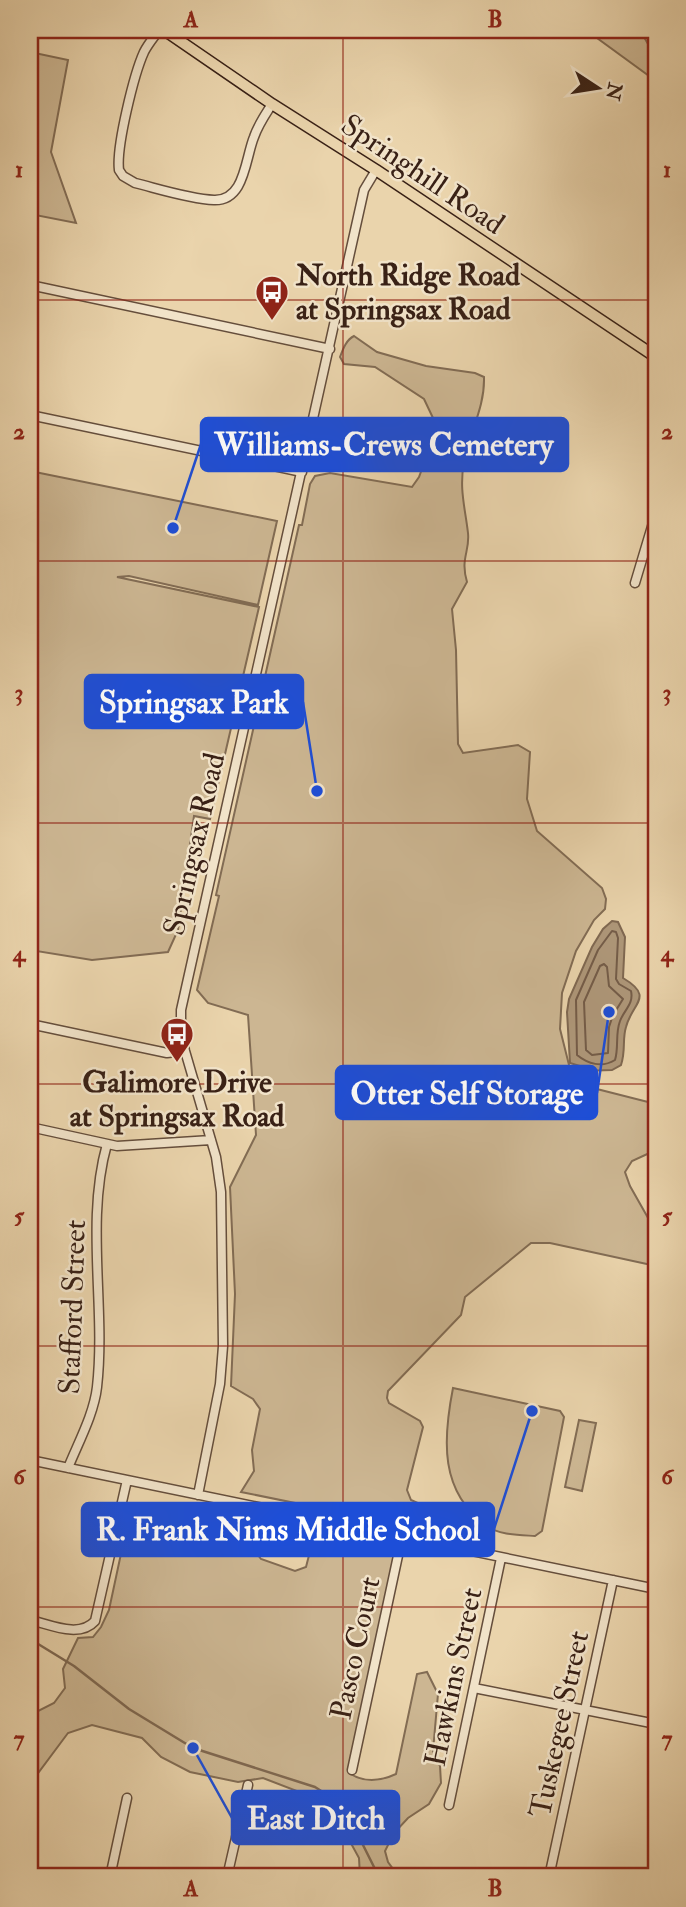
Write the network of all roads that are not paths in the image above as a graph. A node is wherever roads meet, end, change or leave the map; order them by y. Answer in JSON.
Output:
{"nodes":[{"id":1,"x":161,"y":30,"type":"edge"},
{"id":2,"x":272,"y":104,"type":"junction"},
{"id":3,"x":376,"y":170,"type":"junction"},
{"id":4,"x":30,"y":285,"type":"edge"},
{"id":5,"x":330,"y":349,"type":"junction"},
{"id":6,"x":656,"y":357,"type":"edge"},
{"id":7,"x":30,"y":415,"type":"edge"},
{"id":8,"x":302,"y":472,"type":"junction"},
{"id":9,"x":656,"y":513,"type":"edge"},
{"id":10,"x":635,"y":583,"type":"dead end"},
{"id":11,"x":30,"y":1024,"type":"edge"},
{"id":12,"x":185,"y":1051,"type":"junction"},
{"id":13,"x":30,"y":1128,"type":"edge"},
{"id":14,"x":211,"y":1140,"type":"junction"},
{"id":15,"x":107,"y":1144,"type":"junction"},
{"id":16,"x":30,"y":1460,"type":"edge"},
{"id":17,"x":68,"y":1468,"type":"junction"},
{"id":18,"x":127,"y":1480,"type":"junction"},
{"id":19,"x":198,"y":1494,"type":"junction"},
{"id":20,"x":402,"y":1537,"type":"junction"},
{"id":21,"x":501,"y":1558,"type":"junction"},
{"id":22,"x":613,"y":1580,"type":"junction"},
{"id":23,"x":656,"y":1589,"type":"edge"},
{"id":24,"x":30,"y":1620,"type":"edge"},
{"id":25,"x":474,"y":1688,"type":"junction"},
{"id":26,"x":585,"y":1710,"type":"junction"},
{"id":27,"x":656,"y":1724,"type":"edge"},
{"id":28,"x":352,"y":1770,"type":"dead end"},
{"id":29,"x":248,"y":1785,"type":"dead end"},
{"id":30,"x":128,"y":1798,"type":"dead end"},
{"id":31,"x":449,"y":1805,"type":"dead end"},
{"id":32,"x":110,"y":1877,"type":"edge"},
{"id":33,"x":228,"y":1877,"type":"edge"},
{"id":34,"x":549,"y":1877,"type":"edge"}],
"edges":[{"from":1,"to":2,"type":"main road","name":"Springhill Road"},
{"from":1,"to":2,"type":"street"},
{"from":2,"to":3,"type":"main road","name":"Springhill Road"},
{"from":3,"to":5,"type":"street","name":"Springsax Road"},
{"from":3,"to":6,"type":"main road","name":"Springhill Road"},
{"from":4,"to":5,"type":"street"},
{"from":5,"to":8,"type":"street","name":"Springsax Road"},
{"from":7,"to":8,"type":"street"},
{"from":8,"to":12,"type":"street","name":"Springsax Road"},
{"from":9,"to":10,"type":"street"},
{"from":11,"to":12,"type":"street"},
{"from":12,"to":14,"type":"street","name":"Springsax Road"},
{"from":13,"to":15,"type":"street"},
{"from":14,"to":15,"type":"street"},
{"from":14,"to":19,"type":"street","name":"Springsax Road"},
{"from":15,"to":17,"type":"street","name":"Stafford Street"},
{"from":16,"to":17,"type":"street"},
{"from":17,"to":18,"type":"street"},
{"from":18,"to":19,"type":"street"},
{"from":18,"to":24,"type":"street"},
{"from":19,"to":20,"type":"street"},
{"from":20,"to":21,"type":"street"},
{"from":20,"to":28,"type":"street","name":"Pasco Court"},
{"from":21,"to":22,"type":"street"},
{"from":21,"to":25,"type":"street","name":"Hawkins Street"},
{"from":22,"to":23,"type":"street"},
{"from":22,"to":26,"type":"street","name":"Tuskegee Street"},
{"from":25,"to":26,"type":"street"},
{"from":25,"to":31,"type":"street","name":"Hawkins Street"},
{"from":26,"to":27,"type":"street"},
{"from":26,"to":34,"type":"street","name":"Tuskegee Street"},
{"from":29,"to":33,"type":"street"},
{"from":30,"to":32,"type":"street"}]}
